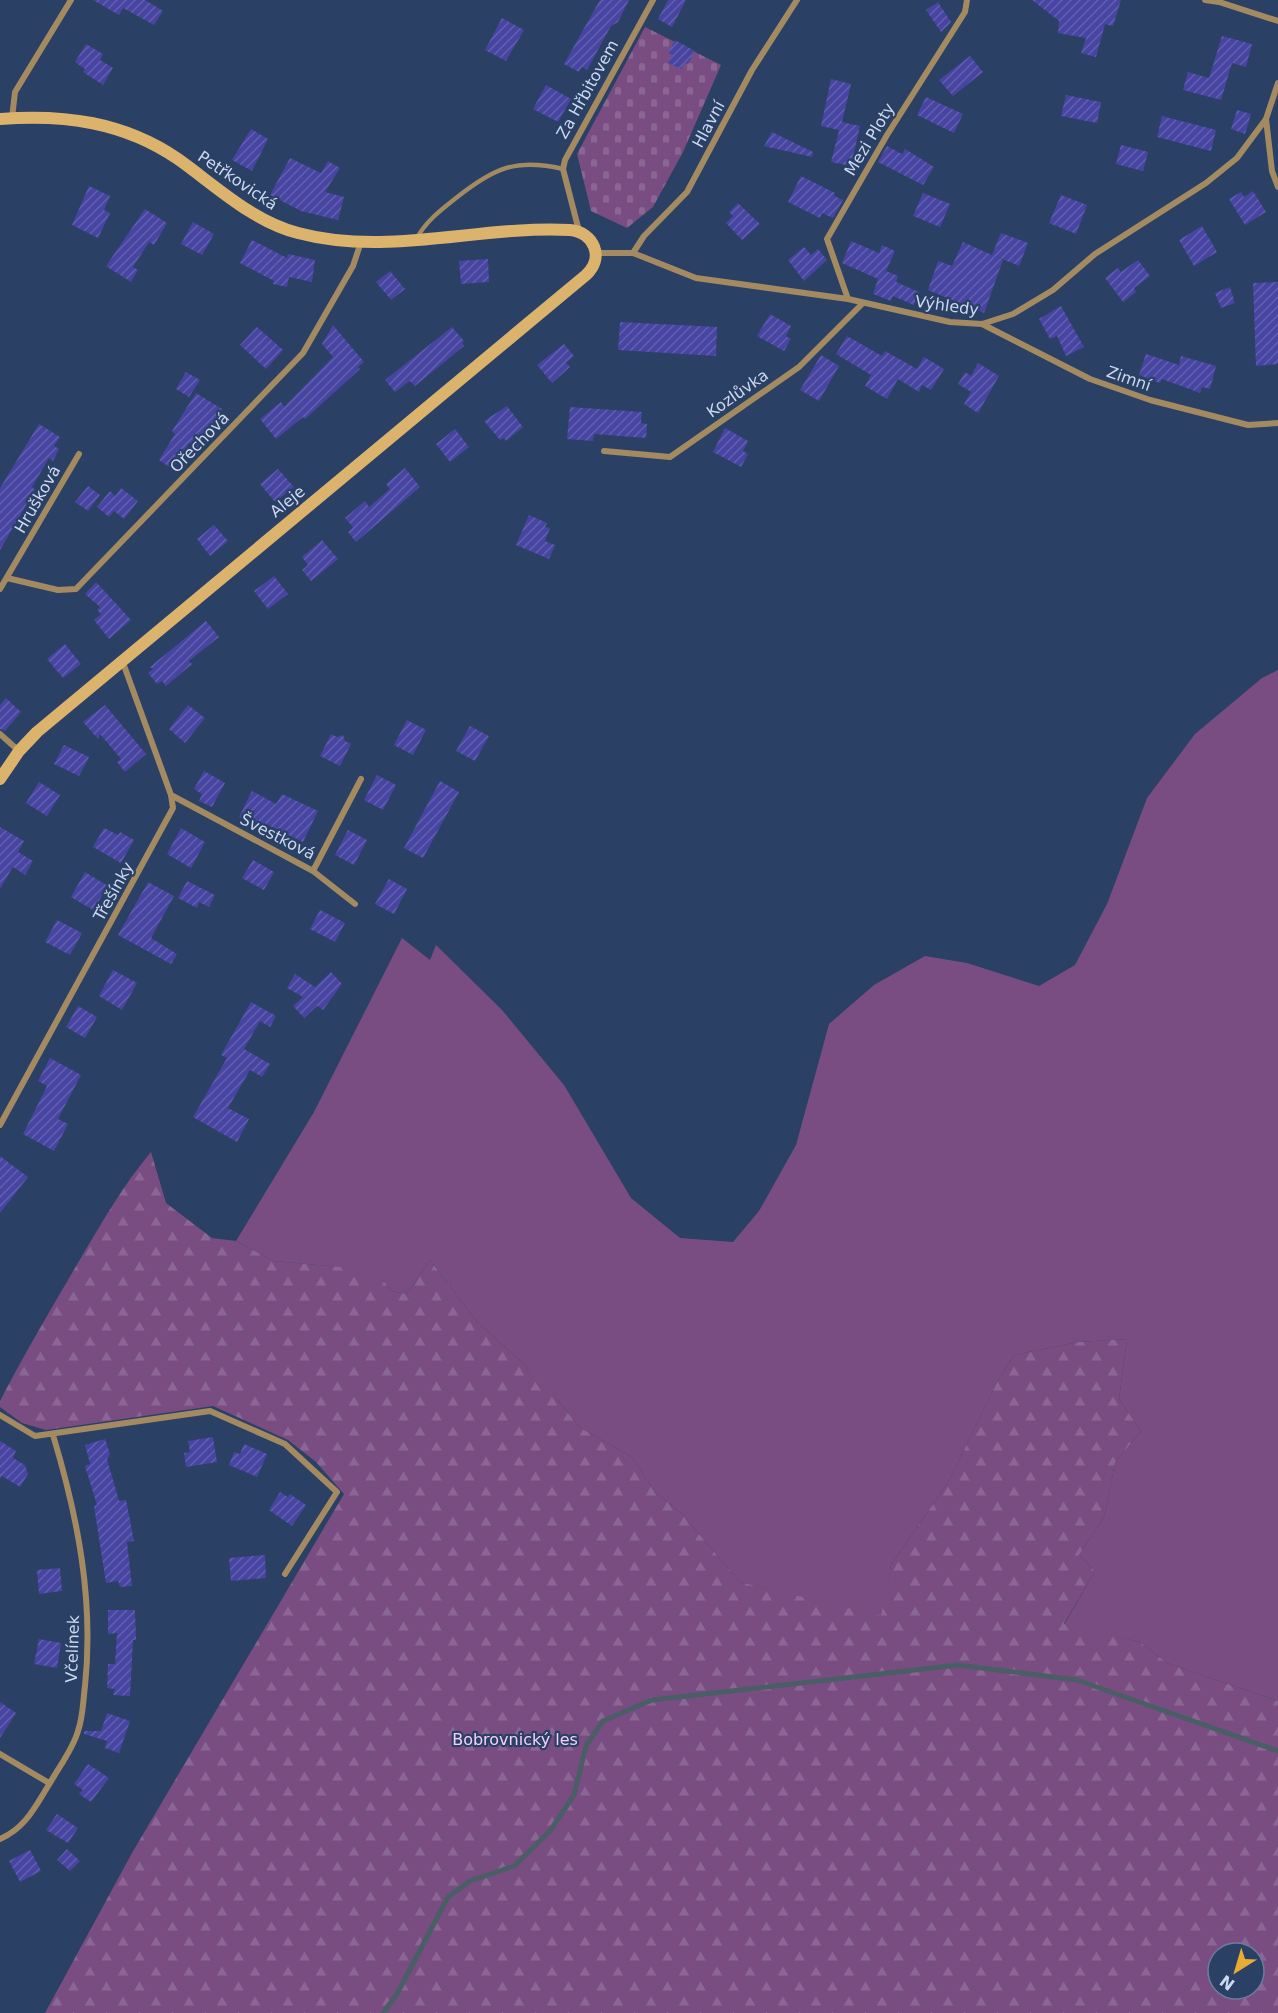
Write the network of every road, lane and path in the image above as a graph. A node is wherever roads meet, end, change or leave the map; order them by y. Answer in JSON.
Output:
{"nodes":[{"id":1,"x":71,"y":0,"type":"edge"},
{"id":2,"x":653,"y":0,"type":"edge"},
{"id":3,"x":797,"y":0,"type":"edge"},
{"id":4,"x":967,"y":0,"type":"edge"},
{"id":5,"x":1205,"y":0,"type":"edge"},
{"id":6,"x":1278,"y":21,"type":"edge"},
{"id":7,"x":1278,"y":83,"type":"edge"},
{"id":8,"x":6,"y":118,"type":"edge"},
{"id":9,"x":1266,"y":119,"type":"junction"},
{"id":10,"x":563,"y":169,"type":"junction"},
{"id":11,"x":1278,"y":187,"type":"edge"},
{"id":12,"x":579,"y":231,"type":"junction"},
{"id":13,"x":416,"y":240,"type":"junction"},
{"id":14,"x":361,"y":242,"type":"junction"},
{"id":15,"x":596,"y":253,"type":"junction"},
{"id":16,"x":633,"y":253,"type":"junction"},
{"id":17,"x":848,"y":299,"type":"junction"},
{"id":18,"x":863,"y":303,"type":"junction"},
{"id":19,"x":982,"y":324,"type":"junction"},
{"id":20,"x":1278,"y":423,"type":"edge"},
{"id":21,"x":604,"y":451,"type":"dead end"},
{"id":22,"x":79,"y":453,"type":"dead end"},
{"id":23,"x":7,"y":578,"type":"junction"},
{"id":24,"x":0,"y":589,"type":"edge"},
{"id":25,"x":122,"y":660,"type":"junction"},
{"id":26,"x":0,"y":734,"type":"edge"},
{"id":27,"x":19,"y":751,"type":"junction"},
{"id":28,"x":0,"y":779,"type":"edge"},
{"id":29,"x":362,"y":779,"type":"dead end"},
{"id":30,"x":171,"y":795,"type":"junction"},
{"id":31,"x":313,"y":871,"type":"junction"},
{"id":32,"x":355,"y":904,"type":"dead end"},
{"id":33,"x":0,"y":1125,"type":"edge"},
{"id":34,"x":0,"y":1415,"type":"edge"},
{"id":35,"x":53,"y":1435,"type":"junction"},
{"id":36,"x":285,"y":1574,"type":"dead end"},
{"id":37,"x":0,"y":1754,"type":"edge"},
{"id":38,"x":49,"y":1783,"type":"junction"},
{"id":39,"x":0,"y":1839,"type":"edge"}],
"edges":[{"from":1,"to":8,"type":"street"},
{"from":2,"to":10,"type":"street","name":"Za Hřbitovem"},
{"from":3,"to":16,"type":"street","name":"Hlavní"},
{"from":4,"to":17,"type":"street","name":"Mezi Ploty"},
{"from":5,"to":6,"type":"street"},
{"from":7,"to":9,"type":"street","name":"Výhledy"},
{"from":8,"to":14,"type":"street","name":"Petřkovická"},
{"from":9,"to":11,"type":"street"},
{"from":9,"to":19,"type":"street","name":"Výhledy"},
{"from":10,"to":12,"type":"street"},
{"from":10,"to":13,"type":"lane"},
{"from":12,"to":13,"type":"street","name":"Petřkovická"},
{"from":12,"to":15,"type":"street"},
{"from":13,"to":14,"type":"street","name":"Petřkovická"},
{"from":14,"to":23,"type":"street","name":"Ořechová"},
{"from":15,"to":16,"type":"street","name":"Výhledy"},
{"from":15,"to":25,"type":"street","name":"Aleje"},
{"from":16,"to":17,"type":"street","name":"Výhledy"},
{"from":17,"to":18,"type":"street","name":"Výhledy"},
{"from":18,"to":19,"type":"street","name":"Výhledy"},
{"from":18,"to":21,"type":"street","name":"Kozlůvka"},
{"from":19,"to":20,"type":"street","name":"Zimní"},
{"from":22,"to":23,"type":"street","name":"Hrušková"},
{"from":23,"to":24,"type":"street","name":"Hrušková"},
{"from":25,"to":27,"type":"street","name":"Aleje"},
{"from":25,"to":30,"type":"street"},
{"from":26,"to":27,"type":"street"},
{"from":27,"to":28,"type":"street","name":"Aleje"},
{"from":29,"to":31,"type":"street","name":"Švestková"},
{"from":30,"to":31,"type":"street","name":"Švestková"},
{"from":30,"to":33,"type":"street","name":"Třešínky"},
{"from":31,"to":32,"type":"street"},
{"from":34,"to":35,"type":"street"},
{"from":35,"to":36,"type":"street"},
{"from":35,"to":38,"type":"street","name":"Včelínek"},
{"from":37,"to":38,"type":"street"},
{"from":38,"to":39,"type":"street","name":"Včelínek"}]}
